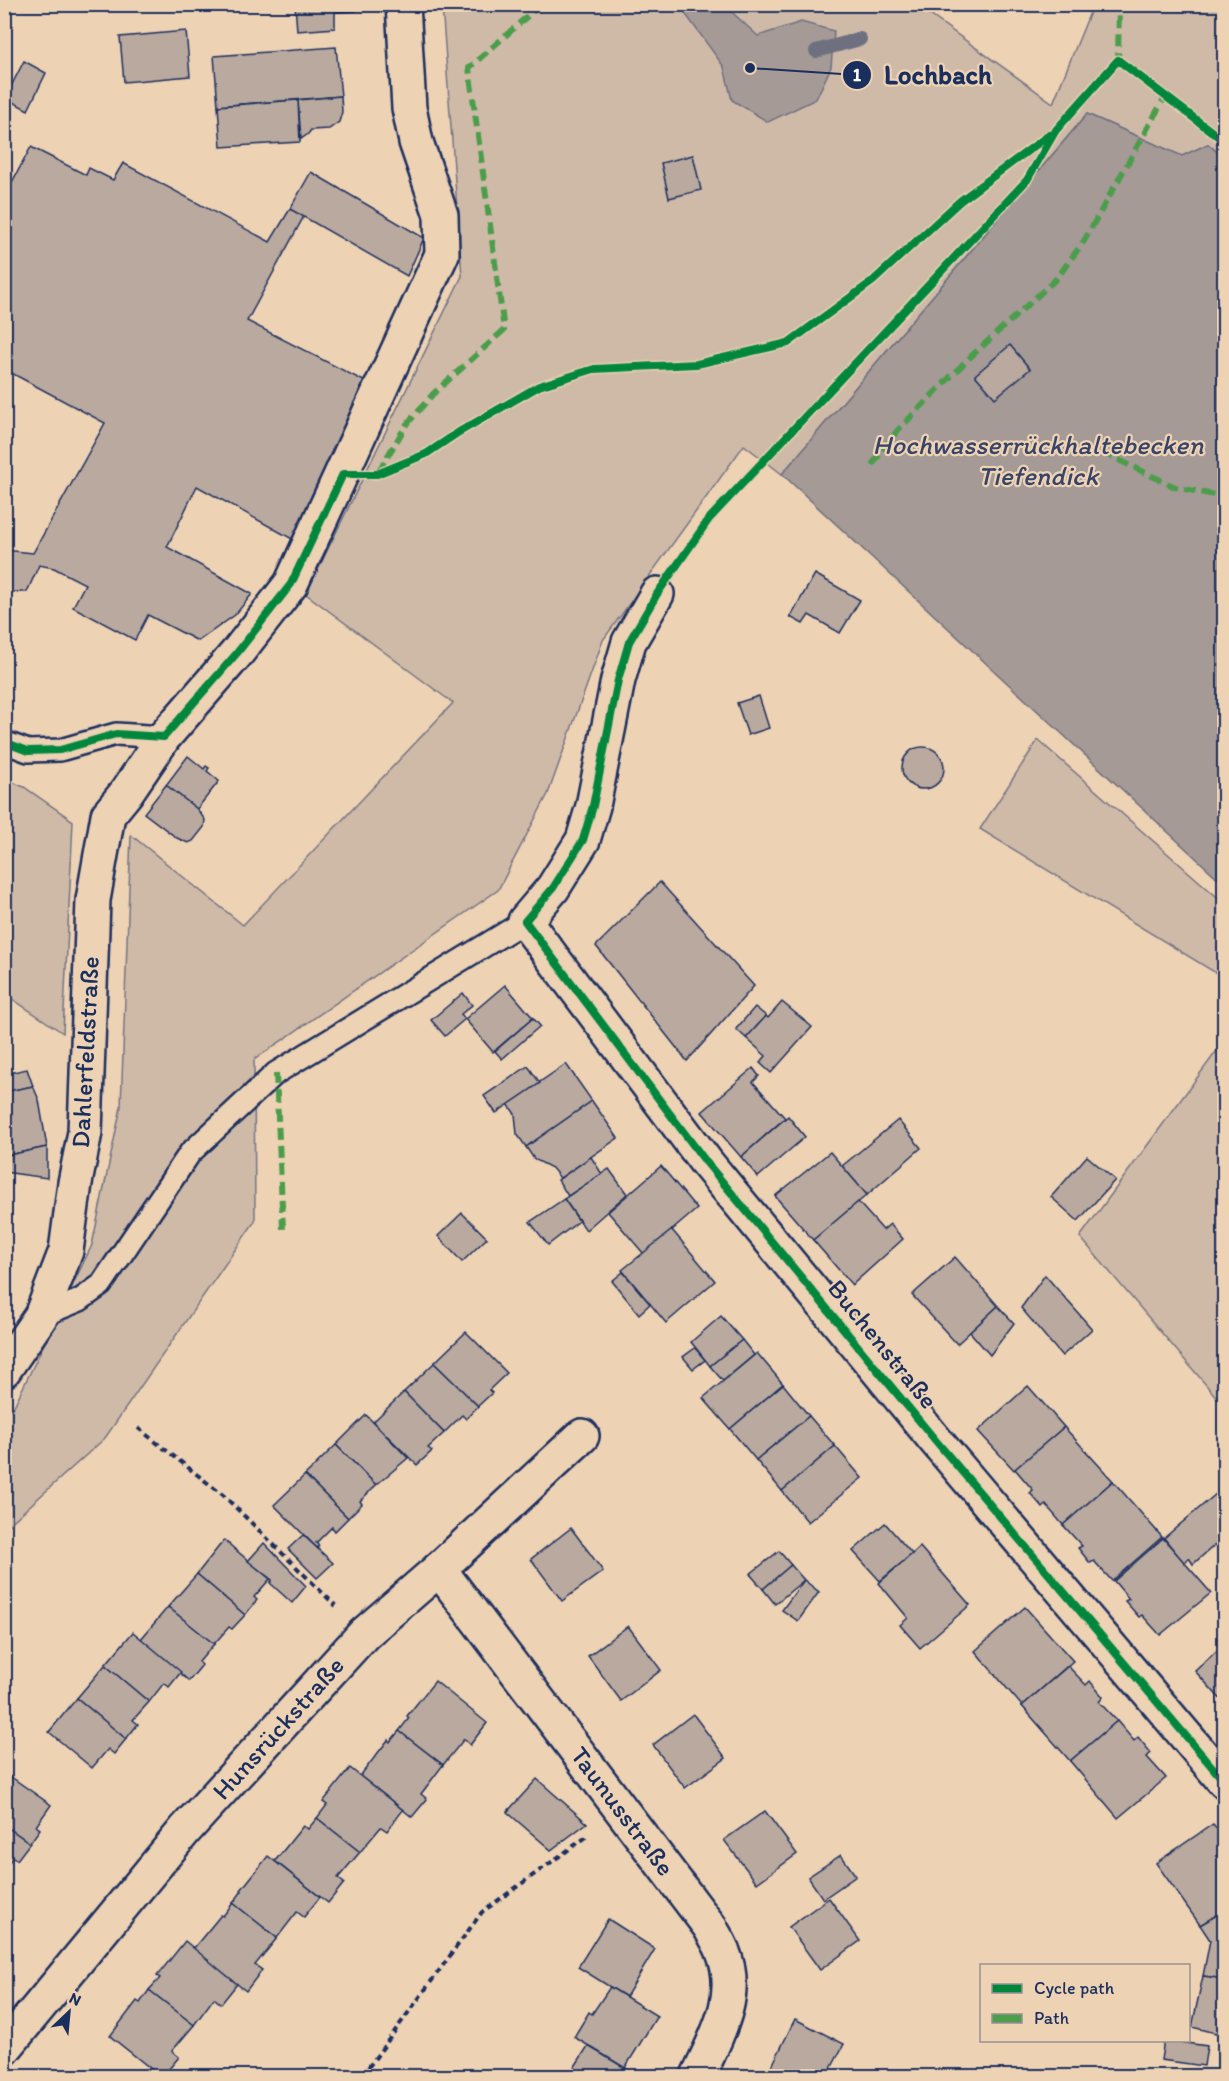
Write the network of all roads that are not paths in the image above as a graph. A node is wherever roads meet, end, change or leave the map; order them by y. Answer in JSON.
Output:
{"nodes":[{"id":1,"x":403,"y":4,"type":"edge"},
{"id":2,"x":657,"y":594,"type":"dead end"},
{"id":3,"x":164,"y":737,"type":"junction"},
{"id":4,"x":4,"y":742,"type":"edge"},
{"id":5,"x":525,"y":921,"type":"junction"},
{"id":6,"x":41,"y":1316,"type":"junction"},
{"id":7,"x":4,"y":1370,"type":"edge"},
{"id":8,"x":582,"y":1436,"type":"dead end"},
{"id":9,"x":439,"y":1569,"type":"junction"},
{"id":10,"x":1224,"y":1781,"type":"edge"},
{"id":11,"x":4,"y":2049,"type":"edge"},
{"id":12,"x":698,"y":2076,"type":"edge"}],
"edges":[{"from":1,"to":3,"type":"street","name":"Dahlerfeldstraße"},
{"from":2,"to":5,"type":"street"},
{"from":3,"to":4,"type":"lane"},
{"from":3,"to":6,"type":"street","name":"Dahlerfeldstraße"},
{"from":5,"to":6,"type":"lane"},
{"from":5,"to":10,"type":"street","name":"Buchenstraße"},
{"from":6,"to":7,"type":"street","name":"Dahlerfeldstraße"},
{"from":8,"to":9,"type":"street","name":"Hunsrückstraße"},
{"from":9,"to":11,"type":"street","name":"Hunsrückstraße"},
{"from":9,"to":12,"type":"street","name":"Taunusstraße"}]}
